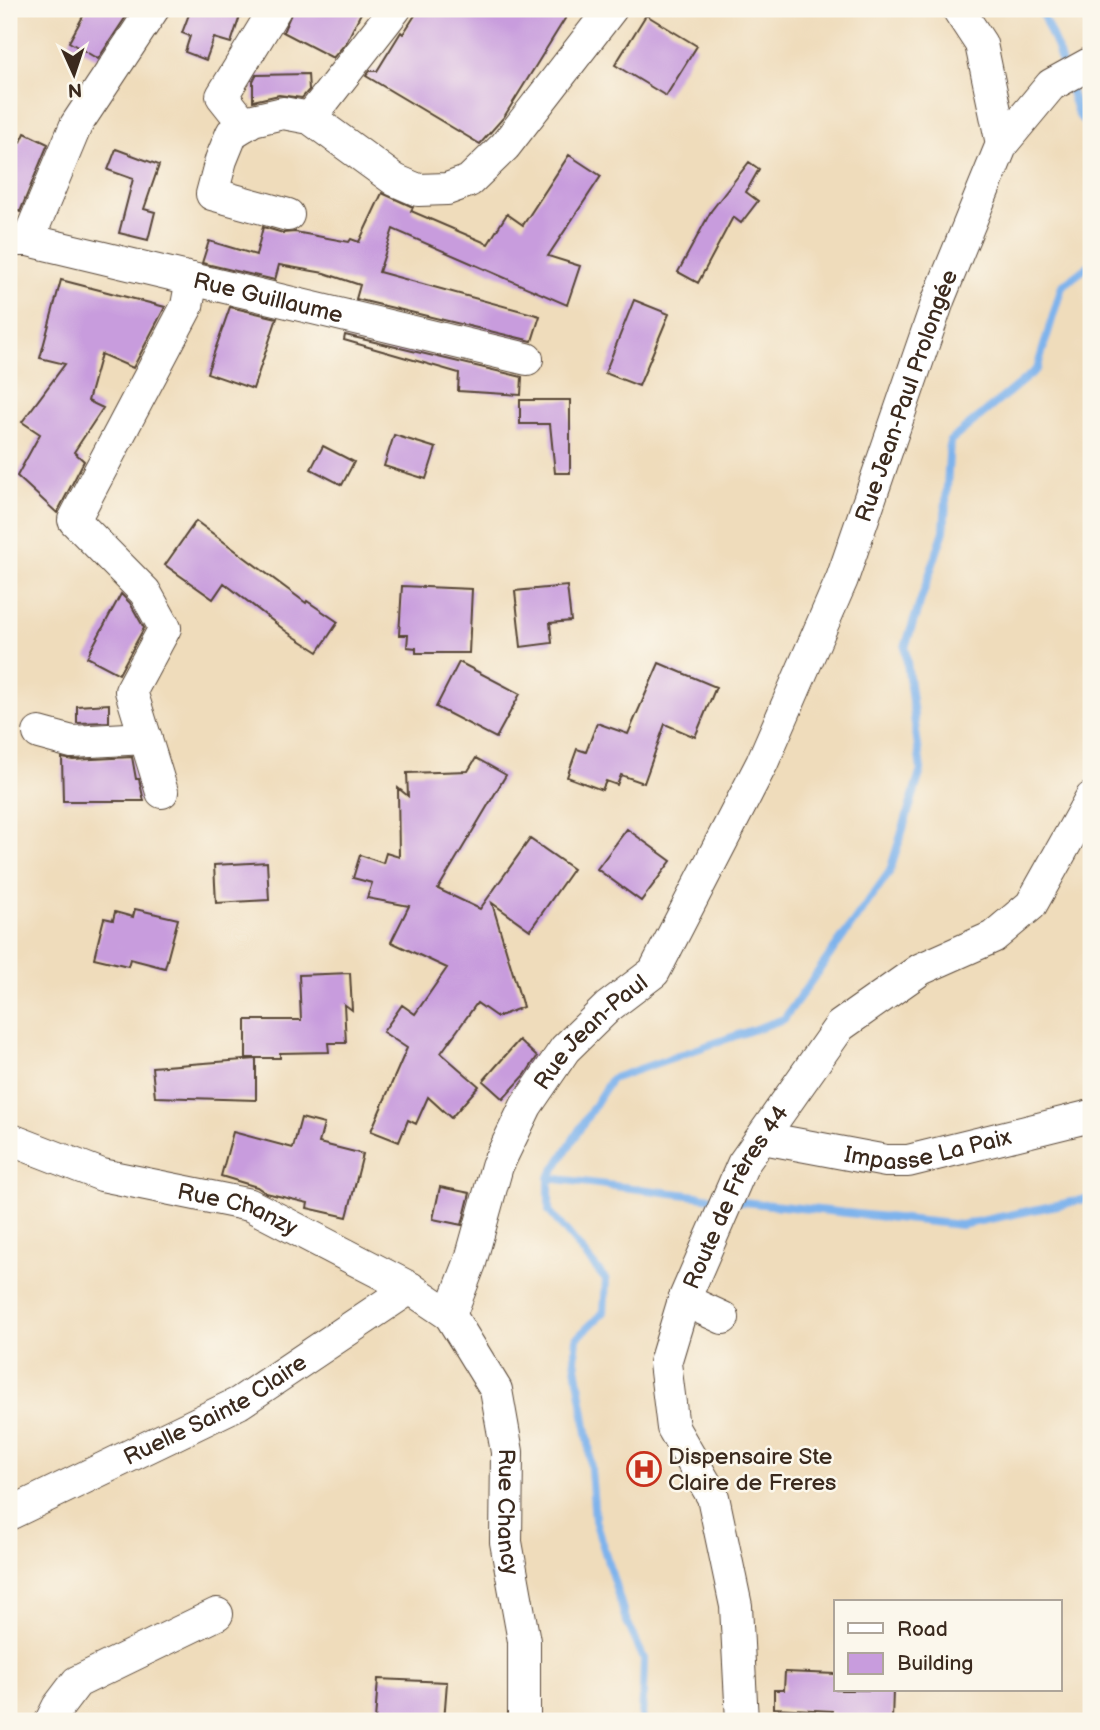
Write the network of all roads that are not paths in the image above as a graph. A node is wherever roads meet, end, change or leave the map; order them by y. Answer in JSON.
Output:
{"nodes":[{"id":1,"x":153,"y":9,"type":"edge"},
{"id":2,"x":275,"y":9,"type":"edge"},
{"id":3,"x":395,"y":9,"type":"edge"},
{"id":4,"x":611,"y":9,"type":"edge"},
{"id":5,"x":958,"y":9,"type":"edge"},
{"id":6,"x":1091,"y":63,"type":"edge"},
{"id":7,"x":310,"y":118,"type":"junction"},
{"id":8,"x":245,"y":125,"type":"junction"},
{"id":9,"x":1002,"y":144,"type":"junction"},
{"id":10,"x":288,"y":215,"type":"dead end"},
{"id":11,"x":18,"y":240,"type":"edge"},
{"id":12,"x":192,"y":279,"type":"junction"},
{"id":13,"x":527,"y":359,"type":"dead end"},
{"id":14,"x":39,"y":733,"type":"dead end"},
{"id":15,"x":146,"y":738,"type":"junction"},
{"id":16,"x":762,"y":763,"type":"joint"},
{"id":17,"x":162,"y":792,"type":"dead end"},
{"id":18,"x":1091,"y":798,"type":"edge"},
{"id":19,"x":1091,"y":1116,"type":"edge"},
{"id":20,"x":763,"y":1138,"type":"junction"},
{"id":21,"x":9,"y":1139,"type":"edge"},
{"id":22,"x":410,"y":1288,"type":"junction"},
{"id":23,"x":684,"y":1300,"type":"junction"},
{"id":24,"x":450,"y":1315,"type":"junction"},
{"id":25,"x":723,"y":1318,"type":"dead end"},
{"id":26,"x":9,"y":1514,"type":"edge"},
{"id":27,"x":217,"y":1614,"type":"dead end"},
{"id":28,"x":51,"y":1721,"type":"edge"},
{"id":29,"x":524,"y":1721,"type":"edge"},
{"id":30,"x":742,"y":1721,"type":"edge"}],
"edges":[{"from":1,"to":11,"type":"street"},
{"from":2,"to":8,"type":"street"},
{"from":3,"to":7,"type":"street"},
{"from":4,"to":7,"type":"street"},
{"from":5,"to":9,"type":"street"},
{"from":6,"to":9,"type":"street","name":"Rue Jean-Paul Prolongée"},
{"from":7,"to":8,"type":"street"},
{"from":8,"to":10,"type":"street"},
{"from":9,"to":16,"type":"street","name":"Rue Jean-Paul Prolongée"},
{"from":11,"to":12,"type":"street","name":"Rue Guillaume"},
{"from":12,"to":13,"type":"street","name":"Rue Guillaume"},
{"from":12,"to":15,"type":"street"},
{"from":14,"to":15,"type":"street"},
{"from":15,"to":17,"type":"street"},
{"from":16,"to":24,"type":"street","name":"Rue Jean-Paul"},
{"from":18,"to":20,"type":"street","name":"Route de Frères 44"},
{"from":19,"to":20,"type":"street","name":"Impasse La Paix"},
{"from":20,"to":23,"type":"street","name":"Route de Frères 44"},
{"from":21,"to":22,"type":"street","name":"Rue Chanzy"},
{"from":22,"to":24,"type":"street","name":"Rue Chanzy"},
{"from":22,"to":26,"type":"street","name":"Ruelle Sainte Claire"},
{"from":23,"to":25,"type":"street"},
{"from":23,"to":30,"type":"street","name":"Route de Frères 44"},
{"from":24,"to":29,"type":"street","name":"Rue Chancy"},
{"from":27,"to":28,"type":"street"}]}
